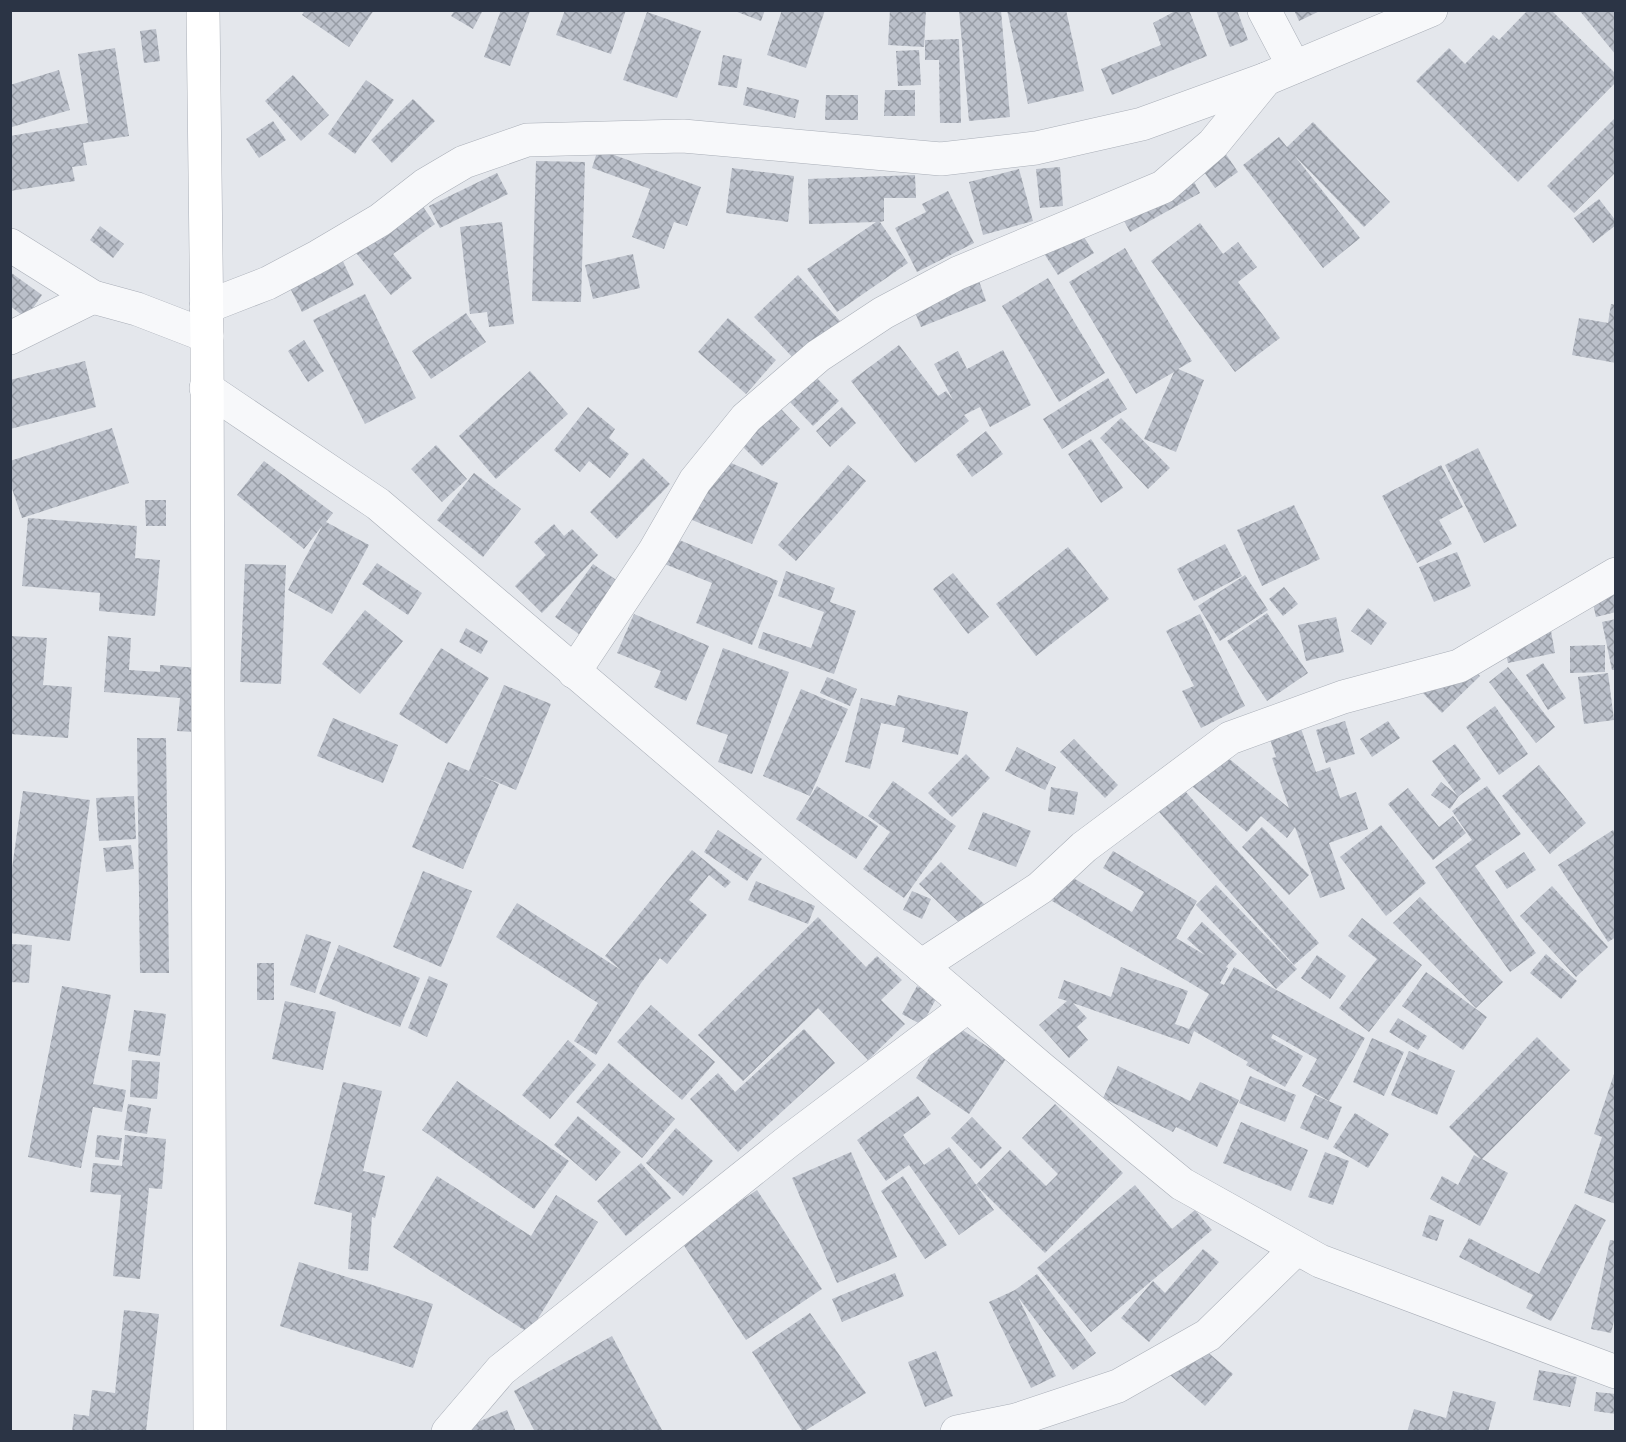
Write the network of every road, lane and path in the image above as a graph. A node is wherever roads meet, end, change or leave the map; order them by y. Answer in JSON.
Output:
{"nodes":[{"id":1,"x":203,"y":10,"type":"edge"},
{"id":2,"x":1264,"y":10,"type":"edge"},
{"id":3,"x":1431,"y":10,"type":"edge"},
{"id":4,"x":1280,"y":73,"type":"junction"},
{"id":5,"x":10,"y":245,"type":"edge"},
{"id":6,"x":93,"y":297,"type":"junction"},
{"id":7,"x":206,"y":322,"type":"junction"},
{"id":8,"x":10,"y":338,"type":"edge"},
{"id":9,"x":206,"y":388,"type":"junction"},
{"id":10,"x":1616,"y":574,"type":"edge"},
{"id":11,"x":574,"y":672,"type":"junction"},
{"id":12,"x":921,"y":966,"type":"junction"},
{"id":13,"x":968,"y":1006,"type":"junction"},
{"id":14,"x":1296,"y":1249,"type":"junction"},
{"id":15,"x":1616,"y":1372,"type":"edge"},
{"id":16,"x":210,"y":1431,"type":"edge"},
{"id":17,"x":448,"y":1431,"type":"edge"},
{"id":18,"x":957,"y":1431,"type":"edge"}],
"edges":[{"from":1,"to":7,"type":"main road"},
{"from":2,"to":4,"type":"street"},
{"from":3,"to":4,"type":"street"},
{"from":4,"to":7,"type":"street"},
{"from":4,"to":11,"type":"street"},
{"from":5,"to":6,"type":"street"},
{"from":6,"to":7,"type":"street"},
{"from":6,"to":8,"type":"street"},
{"from":7,"to":9,"type":"main road"},
{"from":9,"to":11,"type":"street"},
{"from":9,"to":16,"type":"main road"},
{"from":10,"to":12,"type":"street"},
{"from":11,"to":12,"type":"street"},
{"from":12,"to":13,"type":"street"},
{"from":13,"to":14,"type":"street"},
{"from":13,"to":17,"type":"street"},
{"from":14,"to":15,"type":"street"},
{"from":14,"to":18,"type":"street"}]}
